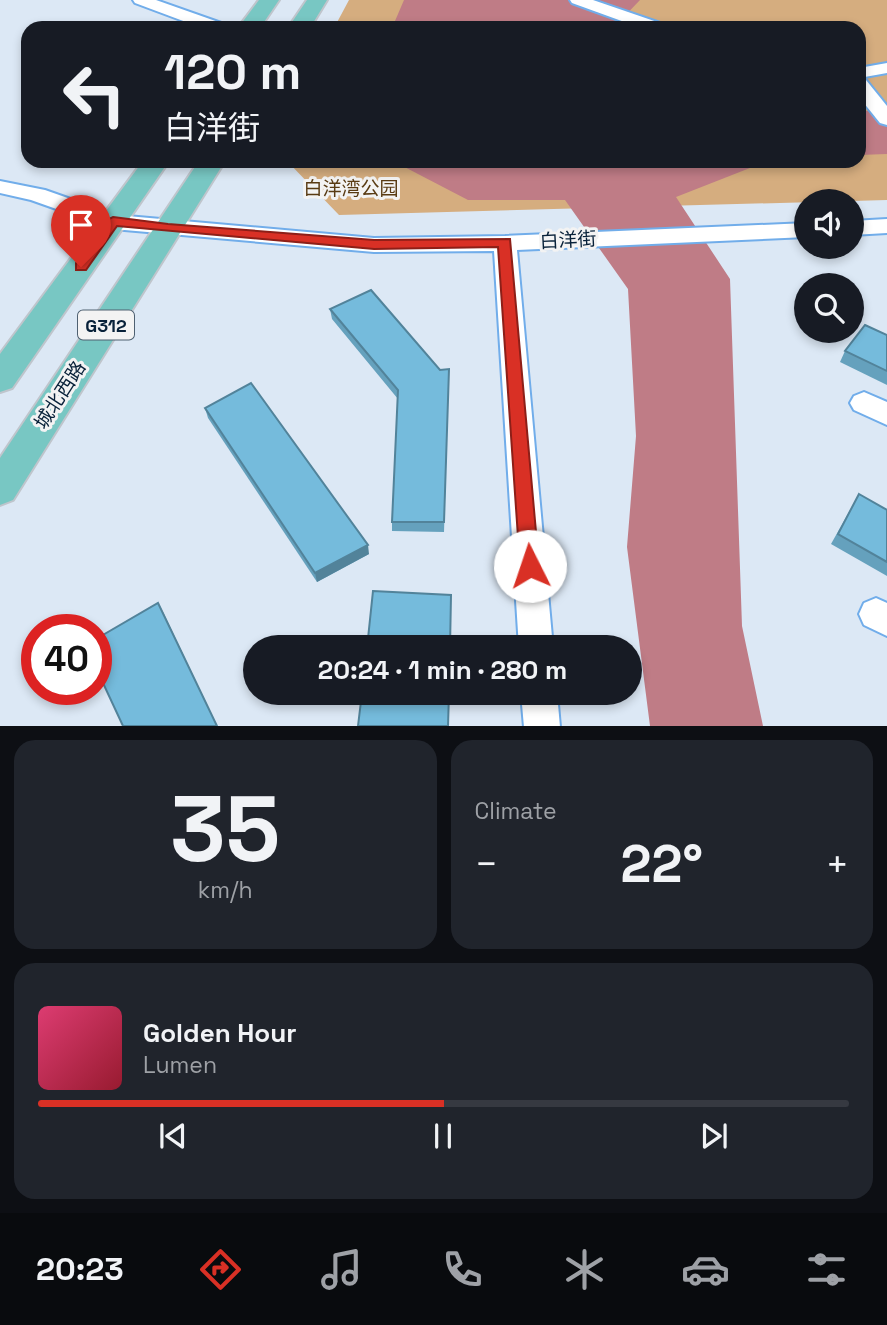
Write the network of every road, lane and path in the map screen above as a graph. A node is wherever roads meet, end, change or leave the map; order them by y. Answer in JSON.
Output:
{"nodes":[{"id":1,"x":141,"y":0,"type":"edge"},
{"id":2,"x":269,"y":0,"type":"edge"},
{"id":3,"x":317,"y":0,"type":"edge"},
{"id":4,"x":578,"y":0,"type":"edge"},
{"id":5,"x":199,"y":21,"type":"edge"},
{"id":6,"x":254,"y":21,"type":"edge"},
{"id":7,"x":304,"y":21,"type":"edge"},
{"id":8,"x":637,"y":21,"type":"edge"},
{"id":9,"x":887,"y":68,"type":"edge"},
{"id":10,"x":866,"y":72,"type":"edge"},
{"id":11,"x":866,"y":93,"type":"edge"},
{"id":12,"x":883,"y":114,"type":"edge"},
{"id":13,"x":151,"y":168,"type":"edge"},
{"id":14,"x":207,"y":168,"type":"edge"},
{"id":15,"x":0,"y":187,"type":"edge"},
{"id":16,"x":113,"y":222,"type":"junction"},
{"id":17,"x":887,"y":226,"type":"edge"},
{"id":18,"x":864,"y":227,"type":"edge"},
{"id":19,"x":168,"y":229,"type":"junction"},
{"id":20,"x":794,"y":230,"type":"edge"},
{"id":21,"x":505,"y":243,"type":"junction"},
{"id":22,"x":0,"y":379,"type":"edge"},
{"id":23,"x":0,"y":489,"type":"edge"},
{"id":24,"x":535,"y":635,"type":"edge"},
{"id":25,"x":540,"y":705,"type":"edge"},
{"id":26,"x":542,"y":726,"type":"edge"}],
"edges":[{"from":1,"to":5,"type":"street"},
{"from":2,"to":6,"type":"main road"},
{"from":3,"to":7,"type":"main road"},
{"from":4,"to":8,"type":"street"},
{"from":9,"to":10,"type":"street"},
{"from":11,"to":12,"type":"street"},
{"from":13,"to":16,"type":"main road","number":"G312"},
{"from":14,"to":19,"type":"main road","name":"城北西路","number":"G312"},
{"from":15,"to":16,"type":"street","name":"白洋街"},
{"from":16,"to":19,"type":"street","name":"白洋街"},
{"from":16,"to":22,"type":"main road","number":"G312"},
{"from":17,"to":18,"type":"street"},
{"from":19,"to":21,"type":"street","name":"白洋街"},
{"from":19,"to":23,"type":"main road","name":"城北西路","number":"G312"},
{"from":20,"to":21,"type":"street","name":"白洋街"},
{"from":21,"to":24,"type":"street"},
{"from":25,"to":26,"type":"street"}]}
